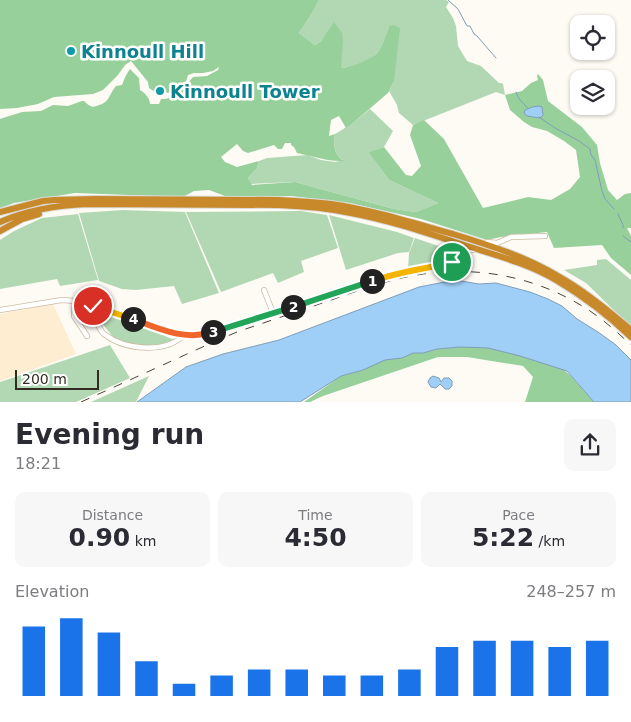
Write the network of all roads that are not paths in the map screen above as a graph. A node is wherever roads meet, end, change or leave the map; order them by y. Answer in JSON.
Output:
{"nodes":[{"id":1,"x":74,"y":200,"type":"junction"},
{"id":2,"x":87,"y":204,"type":"junction"},
{"id":3,"x":0,"y":212,"type":"edge"},
{"id":4,"x":0,"y":217,"type":"edge"},
{"id":5,"x":0,"y":222,"type":"edge"},
{"id":6,"x":0,"y":231,"type":"edge"},
{"id":7,"x":433,"y":235,"type":"junction"},
{"id":8,"x":459,"y":236,"type":"junction"},
{"id":9,"x":544,"y":236,"type":"dead end"},
{"id":10,"x":506,"y":240,"type":"junction"},
{"id":11,"x":487,"y":252,"type":"junction"},
{"id":12,"x":506,"y":252,"type":"junction"},
{"id":13,"x":455,"y":257,"type":"junction"},
{"id":14,"x":264,"y":290,"type":"dead end"},
{"id":15,"x":74,"y":301,"type":"junction"},
{"id":16,"x":93,"y":306,"type":"junction"},
{"id":17,"x":0,"y":310,"type":"edge"},
{"id":18,"x":273,"y":313,"type":"junction"},
{"id":19,"x":631,"y":330,"type":"edge"},
{"id":20,"x":184,"y":334,"type":"junction"},
{"id":21,"x":87,"y":336,"type":"dead end"},
{"id":22,"x":631,"y":337,"type":"edge"}],
"edges":[{"from":1,"to":3,"type":"highway"},
{"from":1,"to":4,"type":"highway"},
{"from":1,"to":8,"type":"highway"},
{"from":2,"to":5,"type":"highway"},
{"from":2,"to":6,"type":"highway"},
{"from":2,"to":7,"type":"highway"},
{"from":7,"to":11,"type":"highway"},
{"from":7,"to":13,"type":"street"},
{"from":8,"to":10,"type":"street"},
{"from":8,"to":12,"type":"highway"},
{"from":9,"to":10,"type":"street"},
{"from":10,"to":12,"type":"street"},
{"from":11,"to":13,"type":"street"},
{"from":11,"to":22,"type":"highway"},
{"from":12,"to":19,"type":"highway"},
{"from":13,"to":18,"type":"street"},
{"from":14,"to":18,"type":"street"},
{"from":15,"to":16,"type":"street"},
{"from":15,"to":17,"type":"street"},
{"from":15,"to":21,"type":"street"},
{"from":16,"to":20,"type":"street"},
{"from":16,"to":20,"type":"street"},
{"from":18,"to":20,"type":"street"}]}
